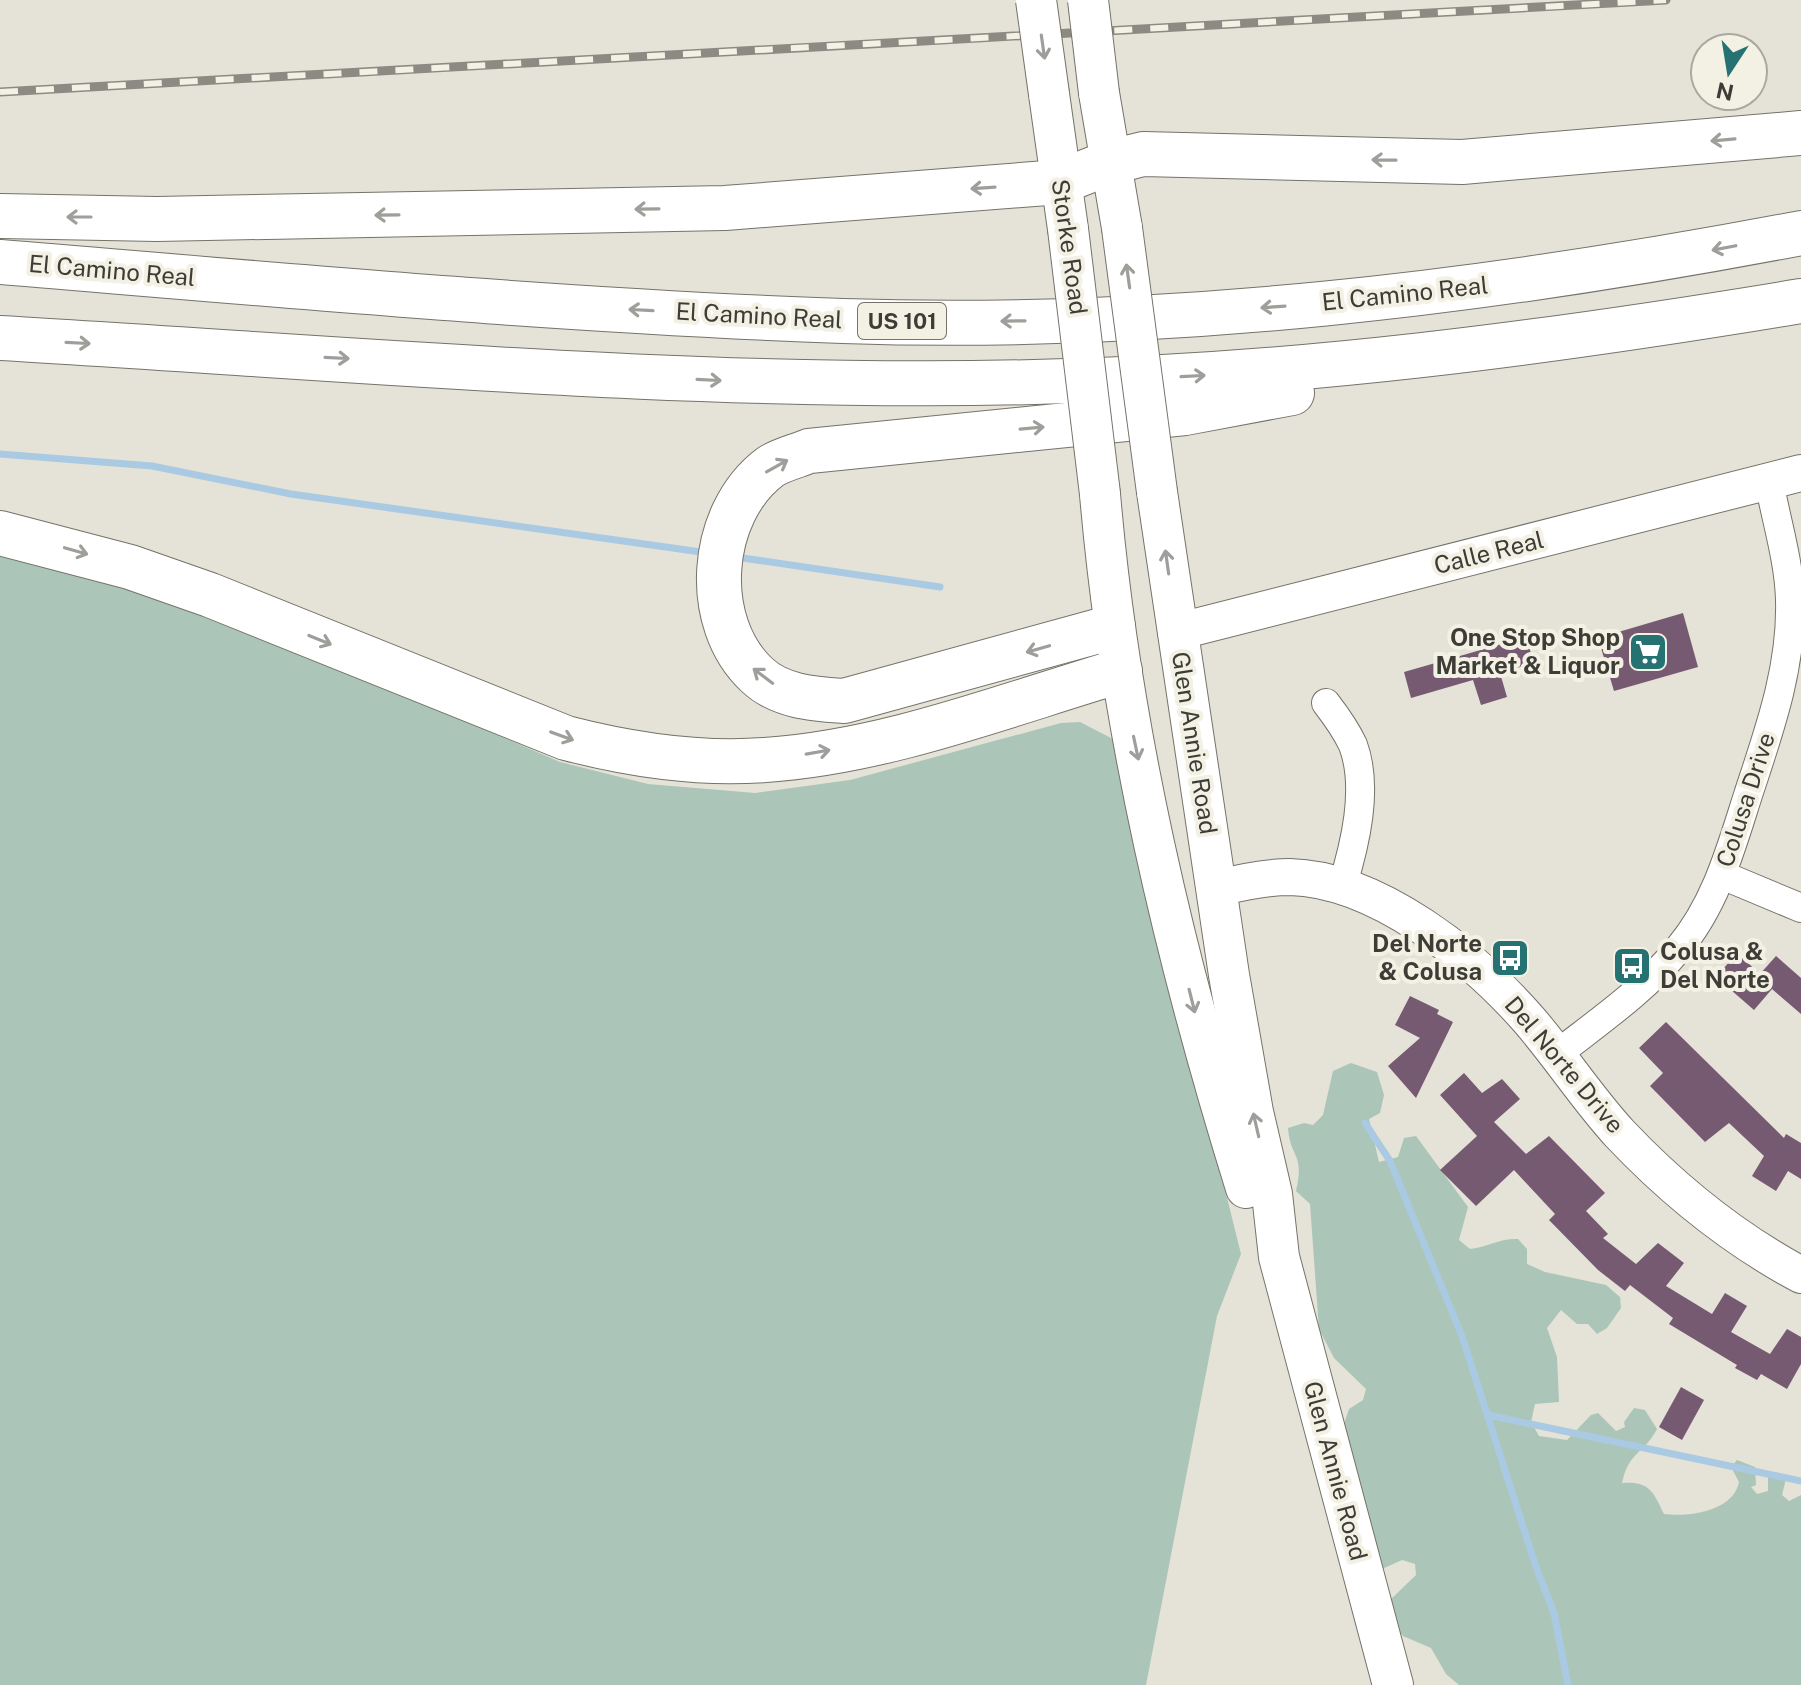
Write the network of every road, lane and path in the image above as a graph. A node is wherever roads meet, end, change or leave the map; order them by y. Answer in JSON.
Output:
{"nodes":[{"id":1,"x":1036,"y":0,"type":"edge"},
{"id":2,"x":1088,"y":0,"type":"edge"},
{"id":3,"x":1801,"y":133,"type":"edge"},
{"id":4,"x":1111,"y":162,"type":"junction"},
{"id":5,"x":1060,"y":182,"type":"junction"},
{"id":6,"x":0,"y":216,"type":"edge"},
{"id":7,"x":1801,"y":233,"type":"edge"},
{"id":8,"x":0,"y":262,"type":"edge"},
{"id":9,"x":1801,"y":301,"type":"edge"},
{"id":10,"x":1627,"y":330,"type":"junction"},
{"id":11,"x":0,"y":338,"type":"edge"},
{"id":12,"x":1785,"y":477,"type":"edge"},
{"id":13,"x":1100,"y":494,"type":"joint"},
{"id":14,"x":0,"y":533,"type":"edge"},
{"id":15,"x":1113,"y":627,"type":"junction"},
{"id":16,"x":1176,"y":632,"type":"junction"},
{"id":17,"x":1120,"y":671,"type":"junction"},
{"id":18,"x":1326,"y":703,"type":"dead end"},
{"id":19,"x":1722,"y":875,"type":"junction"},
{"id":20,"x":1342,"y":887,"type":"junction"},
{"id":21,"x":1218,"y":888,"type":"junction"},
{"id":22,"x":1801,"y":908,"type":"edge"},
{"id":23,"x":1556,"y":1055,"type":"junction"},
{"id":24,"x":1279,"y":1257,"type":"junction"},
{"id":25,"x":1801,"y":1275,"type":"edge"},
{"id":26,"x":1393,"y":1685,"type":"edge"}],
"edges":[{"from":1,"to":5,"type":"main road","name":"Storke Road","one_way":true,"bridge":true},
{"from":2,"to":4,"type":"main road","bridge":true},
{"from":3,"to":4,"type":"highway","one_way":true},
{"from":4,"to":5,"type":"highway"},
{"from":16,"to":4,"type":"main road","name":"Glen Annie Road","one_way":true,"bridge":true},
{"from":5,"to":6,"type":"highway","one_way":true},
{"from":5,"to":13,"type":"main road","name":"Storke Road","bridge":true},
{"from":7,"to":8,"type":"highway","name":"El Camino Real","number":"US 101","one_way":true},
{"from":9,"to":10,"type":"highway"},
{"from":11,"to":10,"type":"highway","one_way":true},
{"from":15,"to":10,"type":"highway","one_way":true},
{"from":12,"to":16,"type":"street","name":"Calle Real"},
{"from":12,"to":19,"type":"street","name":"Colusa Drive"},
{"from":13,"to":15,"type":"main road","name":"Glen Annie Road"},
{"from":14,"to":17,"type":"highway","one_way":true},
{"from":15,"to":16,"type":"main road"},
{"from":15,"to":17,"type":"main road","name":"Glen Annie Road"},
{"from":16,"to":17,"type":"main road"},
{"from":16,"to":21,"type":"main road","name":"Glen Annie Road"},
{"from":17,"to":24,"type":"main road","name":"Glen Annie Road","one_way":true},
{"from":18,"to":20,"type":"street"},
{"from":19,"to":22,"type":"street"},
{"from":19,"to":23,"type":"street","name":"Colusa Drive"},
{"from":20,"to":21,"type":"street","name":"Del Norte Drive"},
{"from":20,"to":23,"type":"street","name":"Del Norte Drive"},
{"from":24,"to":21,"type":"main road","name":"Glen Annie Road","one_way":true},
{"from":23,"to":25,"type":"street","name":"Del Norte Drive"},
{"from":24,"to":26,"type":"main road","name":"Glen Annie Road"}]}
